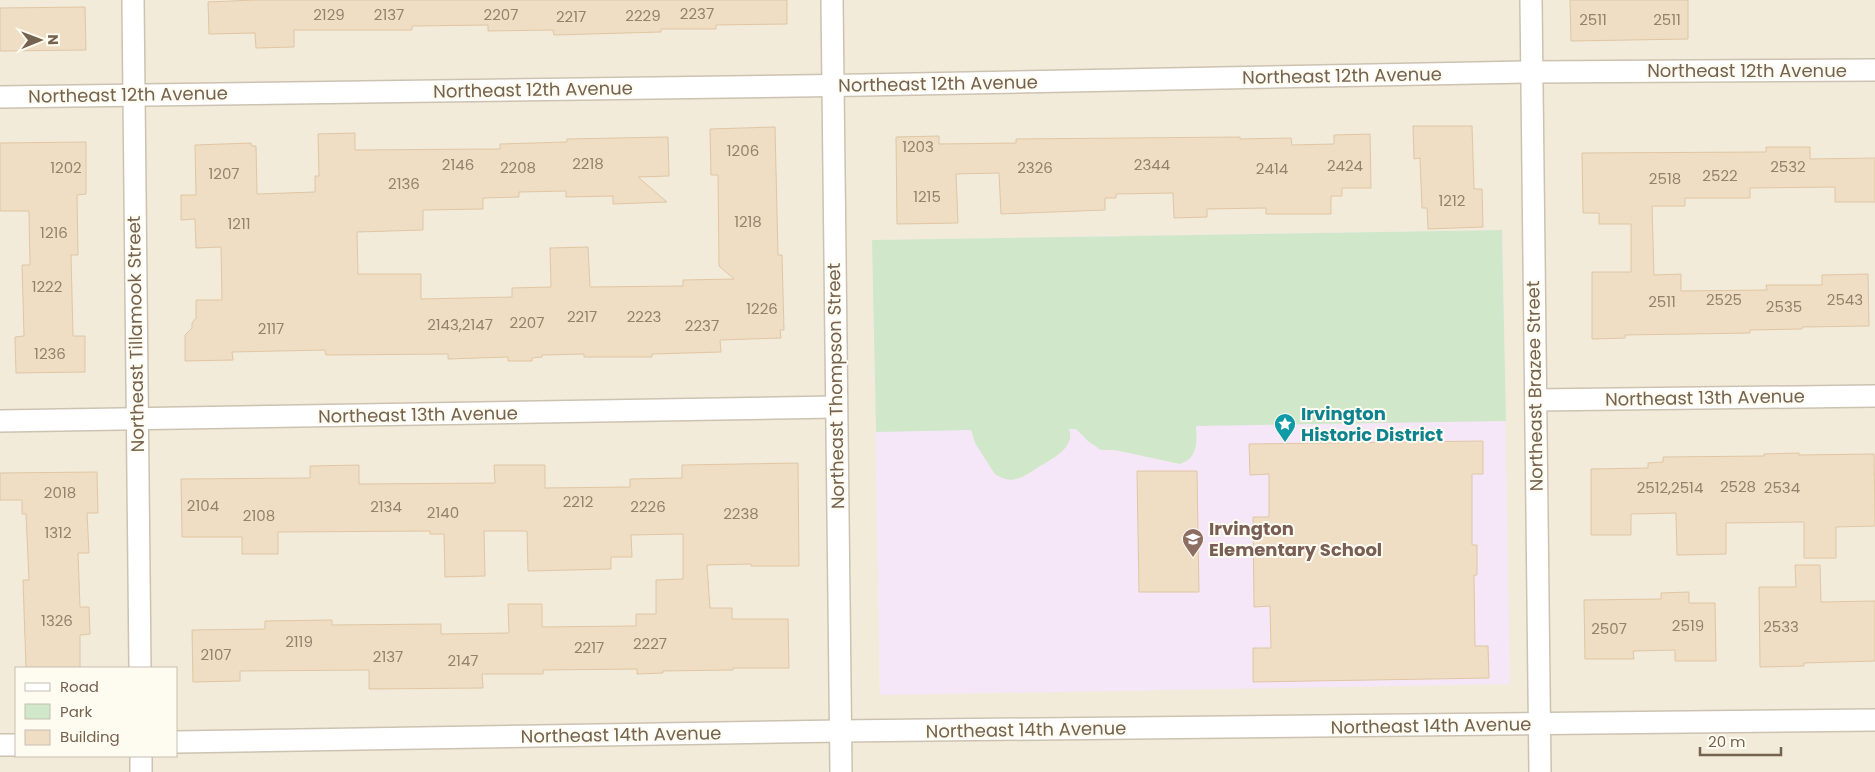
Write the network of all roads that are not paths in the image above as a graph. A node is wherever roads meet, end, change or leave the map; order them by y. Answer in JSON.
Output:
{"nodes":[{"id":1,"x":133,"y":0,"type":"edge"},
{"id":2,"x":832,"y":0,"type":"edge"},
{"id":3,"x":1531,"y":0,"type":"edge"},
{"id":4,"x":1875,"y":70,"type":"edge"},
{"id":5,"x":1532,"y":72,"type":"junction"},
{"id":6,"x":832,"y":86,"type":"junction"},
{"id":7,"x":134,"y":95,"type":"junction"},
{"id":8,"x":0,"y":97,"type":"edge"},
{"id":9,"x":1875,"y":396,"type":"edge"},
{"id":10,"x":1536,"y":400,"type":"junction"},
{"id":11,"x":836,"y":408,"type":"junction"},
{"id":12,"x":138,"y":419,"type":"junction"},
{"id":13,"x":0,"y":421,"type":"edge"},
{"id":14,"x":140,"y":667,"type":"edge"},
{"id":15,"x":1875,"y":720,"type":"edge"},
{"id":16,"x":1539,"y":724,"type":"junction"},
{"id":17,"x":840,"y":732,"type":"junction"},
{"id":18,"x":178,"y":742,"type":"edge"},
{"id":19,"x":0,"y":745,"type":"edge"},
{"id":20,"x":15,"y":745,"type":"edge"},
{"id":21,"x":141,"y":757,"type":"edge"},
{"id":22,"x":141,"y":772,"type":"edge"},
{"id":23,"x":841,"y":772,"type":"edge"},
{"id":24,"x":1540,"y":772,"type":"edge"}],
"edges":[{"from":1,"to":7,"type":"street","name":"Northeast Tillamook Street"},
{"from":2,"to":6,"type":"street","name":"Northeast Thompson Street"},
{"from":3,"to":5,"type":"street","name":"Northeast Brazee Street"},
{"from":4,"to":5,"type":"street","name":"Northeast 12th Avenue"},
{"from":5,"to":6,"type":"street","name":"Northeast 12th Avenue"},
{"from":5,"to":10,"type":"street","name":"Northeast Brazee Street"},
{"from":6,"to":7,"type":"street","name":"Northeast 12th Avenue"},
{"from":6,"to":11,"type":"street","name":"Northeast Thompson Street"},
{"from":7,"to":8,"type":"street","name":"Northeast 12th Avenue"},
{"from":7,"to":12,"type":"street","name":"Northeast Tillamook Street"},
{"from":9,"to":10,"type":"street","name":"Northeast 13th Avenue"},
{"from":10,"to":16,"type":"street","name":"Northeast Brazee Street"},
{"from":11,"to":12,"type":"street","name":"Northeast 13th Avenue"},
{"from":11,"to":17,"type":"street","name":"Northeast Thompson Street"},
{"from":12,"to":13,"type":"street","name":"Northeast 13th Avenue"},
{"from":12,"to":14,"type":"street","name":"Northeast Tillamook Street"},
{"from":15,"to":16,"type":"street","name":"Northeast 14th Avenue"},
{"from":16,"to":17,"type":"street","name":"Northeast 14th Avenue"},
{"from":16,"to":24,"type":"street","name":"Northeast Brazee Street"},
{"from":17,"to":18,"type":"street","name":"Northeast 14th Avenue"},
{"from":17,"to":23,"type":"street","name":"Northeast Thompson Street"},
{"from":19,"to":20,"type":"street"},
{"from":21,"to":22,"type":"street"}]}
